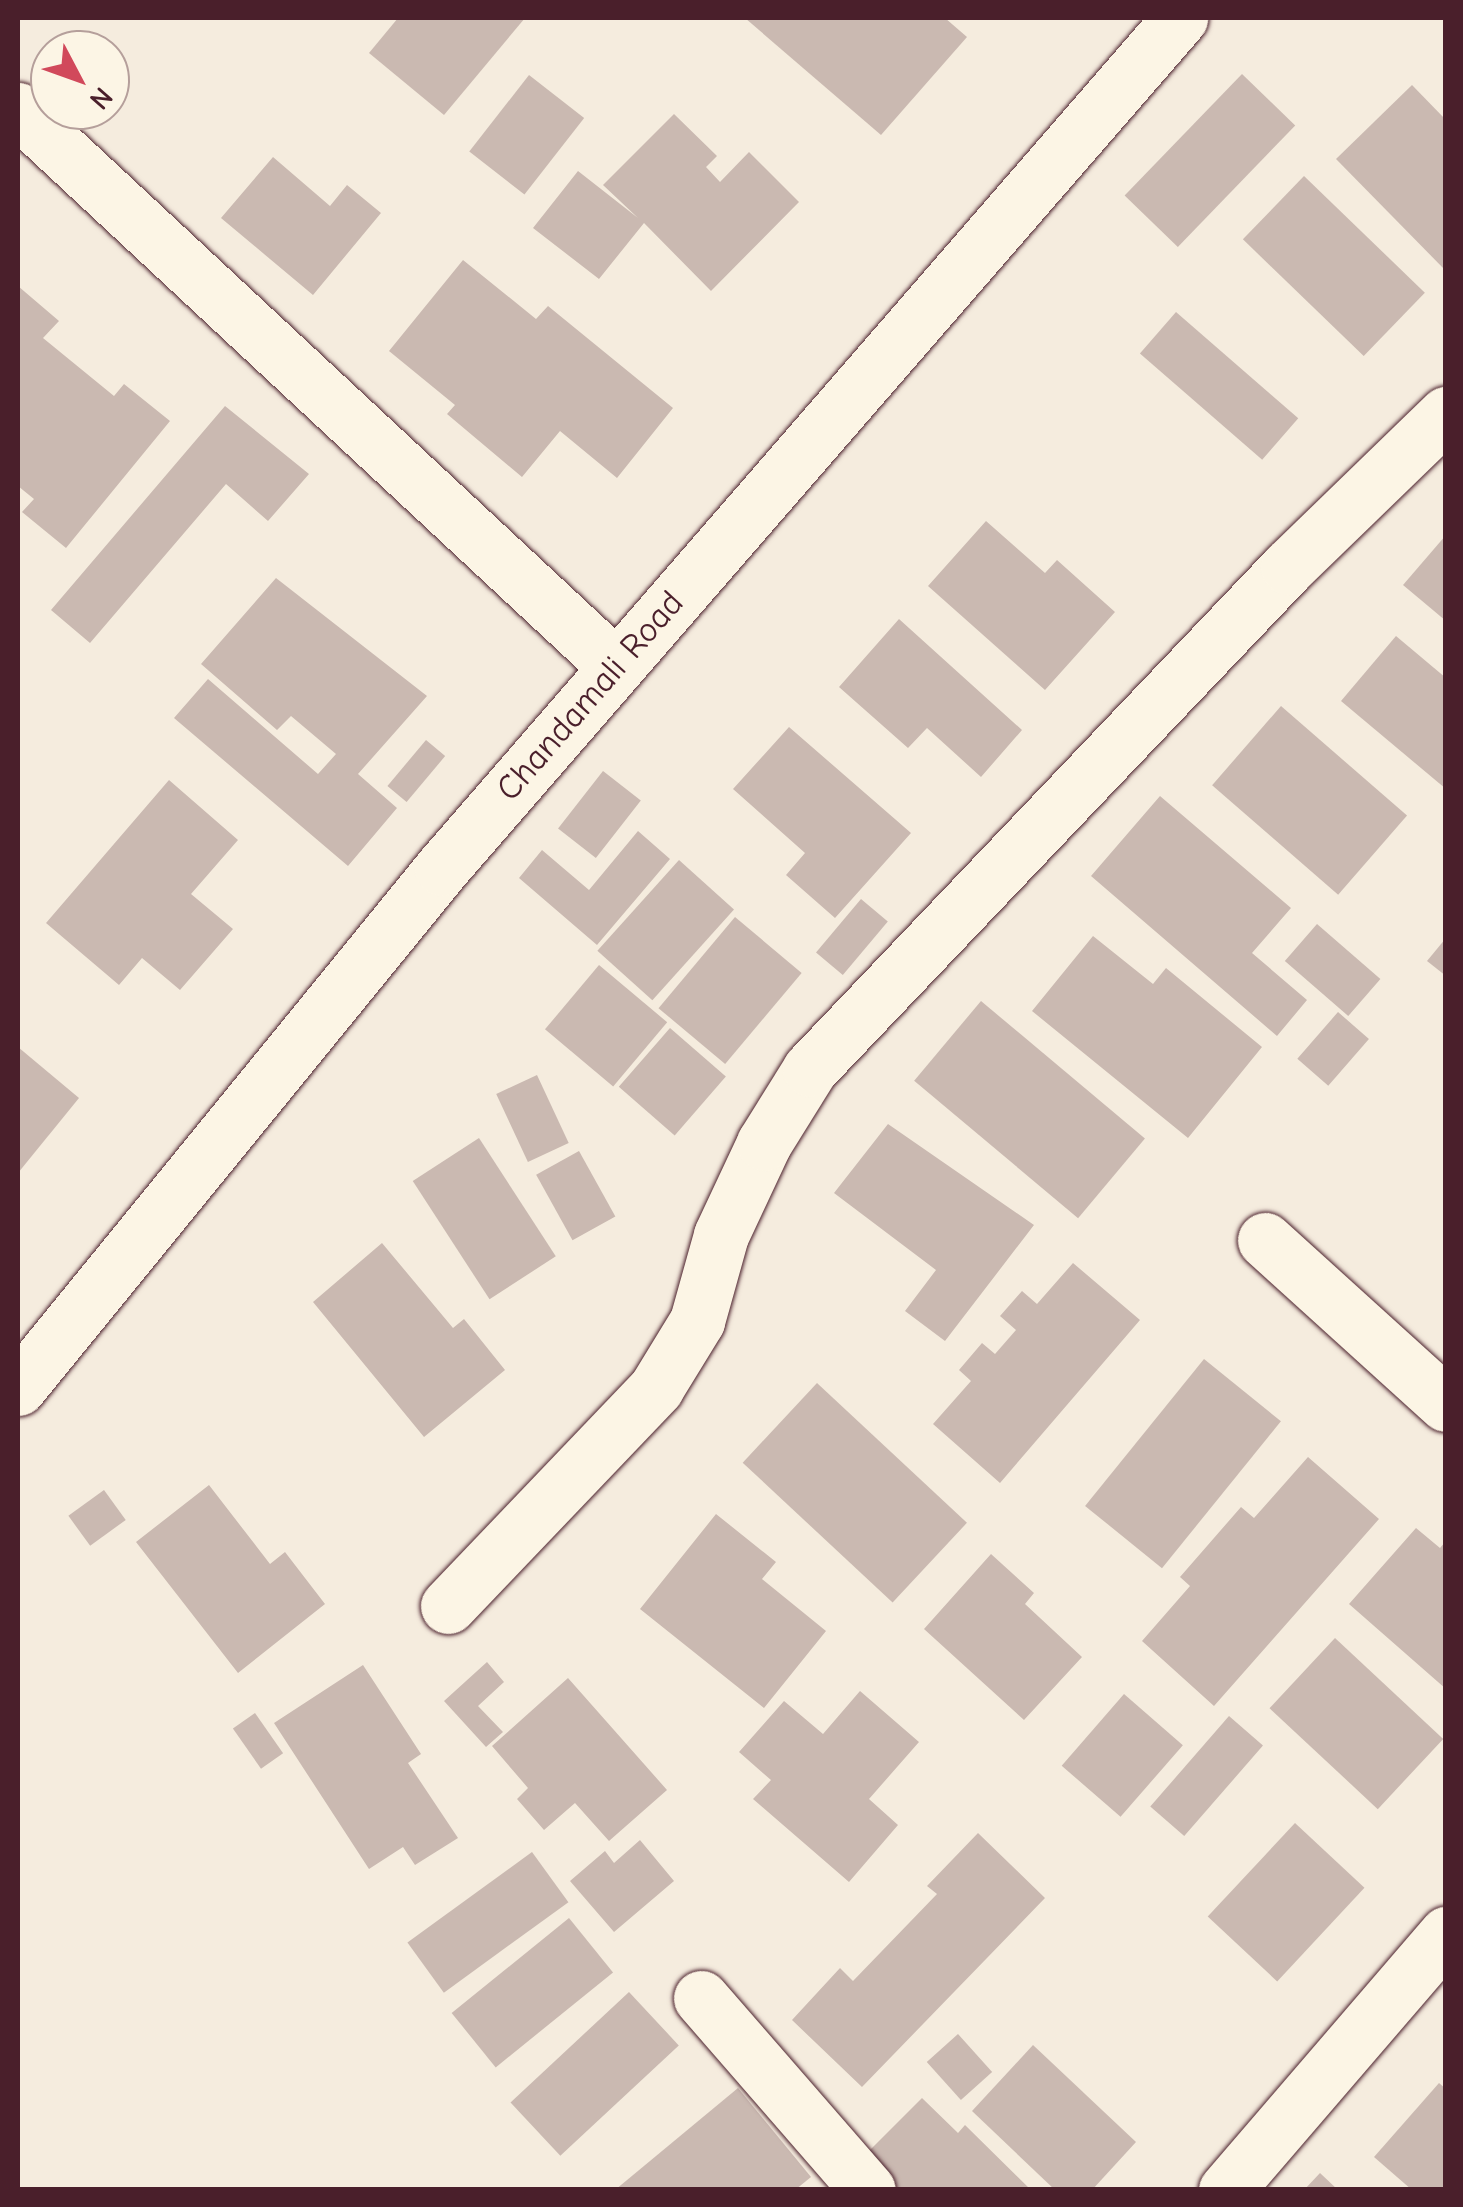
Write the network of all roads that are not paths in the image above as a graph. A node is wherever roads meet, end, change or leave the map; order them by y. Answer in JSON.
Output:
{"nodes":[{"id":1,"x":1180,"y":18,"type":"edge"},
{"id":2,"x":18,"y":110,"type":"edge"},
{"id":3,"x":1446,"y":414,"type":"edge"},
{"id":4,"x":615,"y":666,"type":"junction"},
{"id":5,"x":1264,"y":1240,"type":"dead end"},
{"id":6,"x":18,"y":1388,"type":"edge"},
{"id":7,"x":1446,"y":1404,"type":"edge"},
{"id":8,"x":448,"y":1606,"type":"dead end"},
{"id":9,"x":1446,"y":1934,"type":"edge"},
{"id":10,"x":701,"y":1998,"type":"dead end"},
{"id":11,"x":868,"y":2190,"type":"edge"},
{"id":12,"x":1226,"y":2190,"type":"edge"}],
"edges":[{"from":1,"to":4,"type":"street","name":"Chandamali Road"},
{"from":2,"to":4,"type":"street"},
{"from":3,"to":8,"type":"street"},
{"from":4,"to":6,"type":"street","name":"Chandamali Road"},
{"from":5,"to":7,"type":"street"},
{"from":9,"to":12,"type":"street"},
{"from":10,"to":11,"type":"street"}]}
